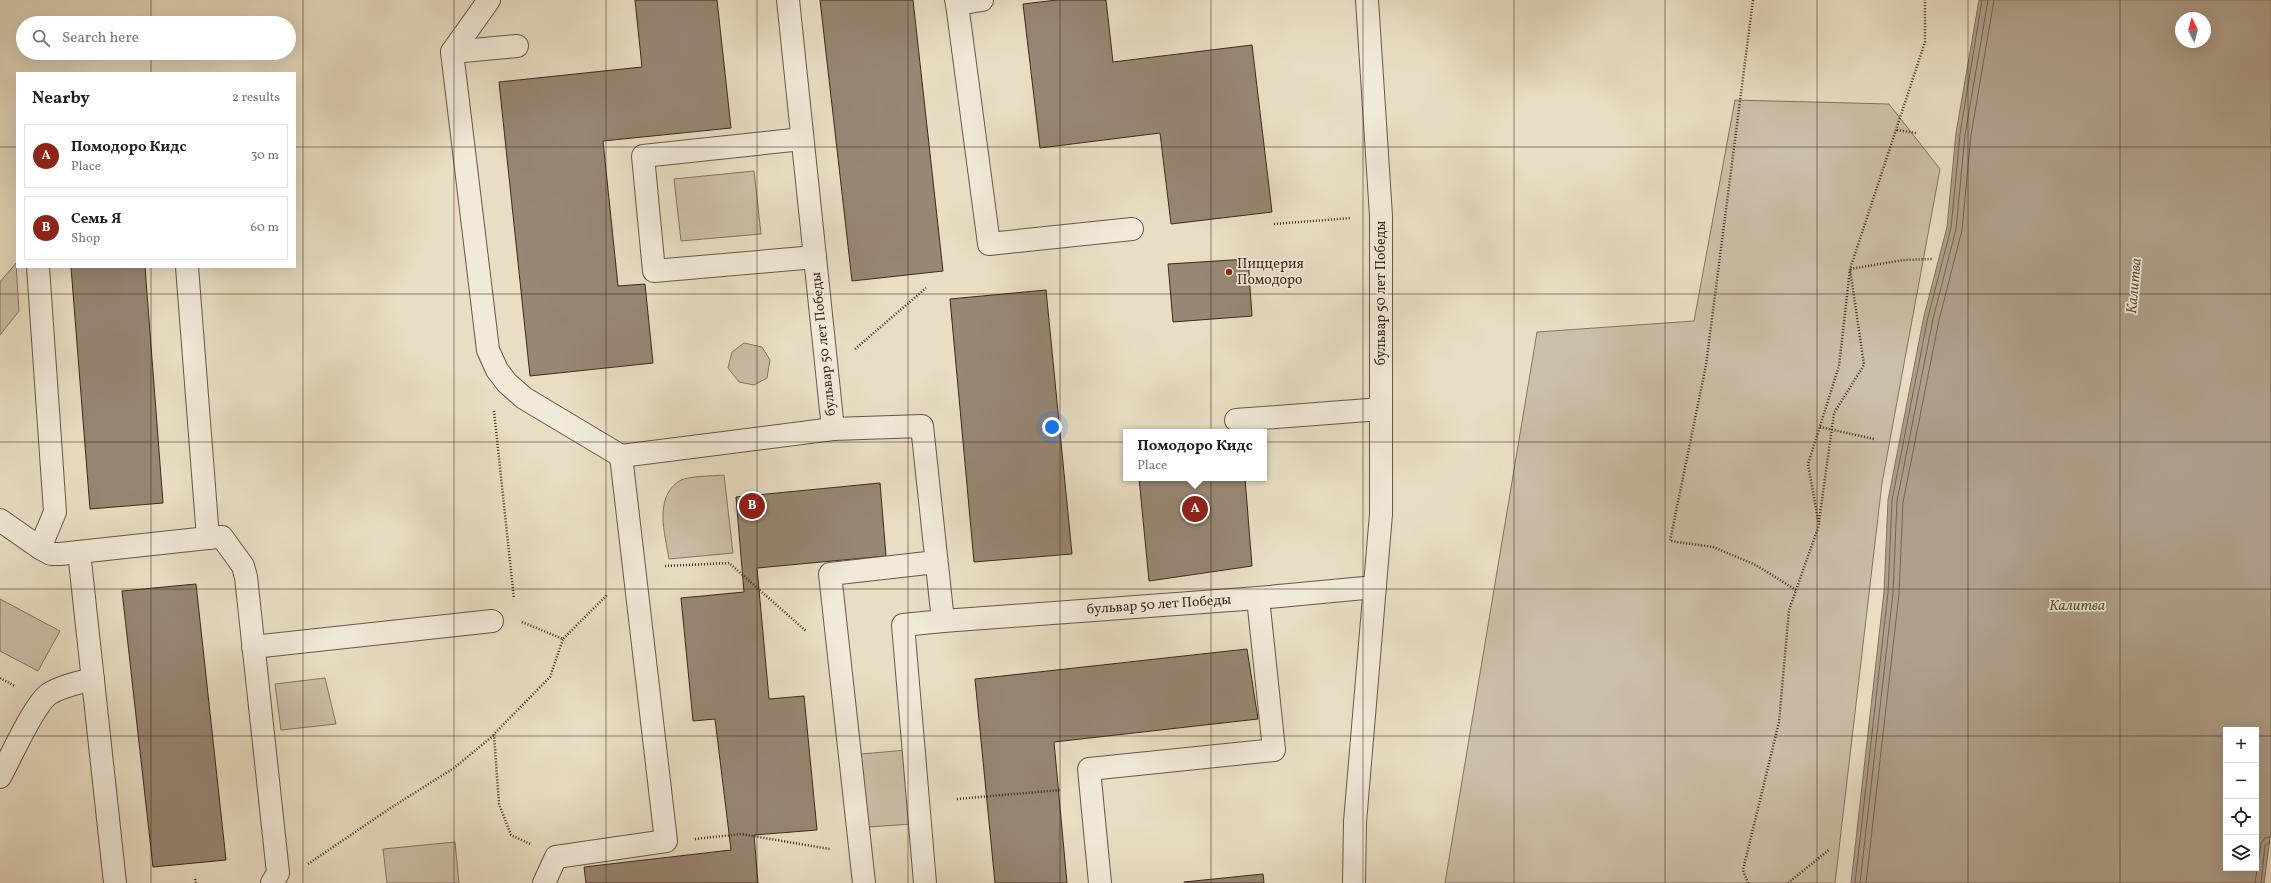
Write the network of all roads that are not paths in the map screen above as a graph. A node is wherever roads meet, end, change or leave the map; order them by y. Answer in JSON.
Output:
{"nodes":[{"id":1,"x":489,"y":0,"type":"edge"},
{"id":2,"x":788,"y":0,"type":"edge"},
{"id":3,"x":982,"y":0,"type":"edge"},
{"id":4,"x":1367,"y":0,"type":"edge"},
{"id":5,"x":956,"y":2,"type":"edge"},
{"id":6,"x":517,"y":46,"type":"dead end"},
{"id":7,"x":452,"y":52,"type":"junction"},
{"id":8,"x":802,"y":139,"type":"junction"},
{"id":9,"x":1132,"y":229,"type":"dead end"},
{"id":10,"x":815,"y":257,"type":"junction"},
{"id":11,"x":38,"y":268,"type":"edge"},
{"id":12,"x":187,"y":268,"type":"edge"},
{"id":13,"x":1381,"y":409,"type":"junction"},
{"id":14,"x":1236,"y":420,"type":"dead end"},
{"id":15,"x":833,"y":429,"type":"junction"},
{"id":16,"x":622,"y":456,"type":"junction"},
{"id":17,"x":0,"y":520,"type":"edge"},
{"id":18,"x":208,"y":538,"type":"junction"},
{"id":19,"x":40,"y":548,"type":"junction"},
{"id":20,"x":78,"y":552,"type":"junction"},
{"id":21,"x":936,"y":562,"type":"junction"},
{"id":22,"x":1375,"y":586,"type":"junction"},
{"id":23,"x":1258,"y":598,"type":"junction"},
{"id":24,"x":492,"y":621,"type":"road end"},
{"id":25,"x":943,"y":621,"type":"junction"},
{"id":26,"x":253,"y":647,"type":"junction"},
{"id":27,"x":93,"y":679,"type":"junction"},
{"id":28,"x":0,"y":777,"type":"edge"},
{"id":29,"x":273,"y":882,"type":"edge"},
{"id":30,"x":115,"y":883,"type":"edge"},
{"id":31,"x":544,"y":883,"type":"edge"},
{"id":32,"x":864,"y":883,"type":"edge"},
{"id":33,"x":925,"y":883,"type":"edge"},
{"id":34,"x":1100,"y":883,"type":"edge"},
{"id":35,"x":1354,"y":883,"type":"edge"}],
"edges":[{"from":1,"to":7,"type":"street"},
{"from":2,"to":8,"type":"street","name":"бульвар 50 лет Победы"},
{"from":3,"to":5,"type":"street"},
{"from":4,"to":13,"type":"street","name":"бульвар 50 лет Победы"},
{"from":5,"to":9,"type":"street"},
{"from":6,"to":7,"type":"street"},
{"from":7,"to":16,"type":"street"},
{"from":8,"to":10,"type":"street","name":"бульвар 50 лет Победы"},
{"from":8,"to":10,"type":"street"},
{"from":10,"to":15,"type":"street","name":"бульвар 50 лет Победы"},
{"from":11,"to":19,"type":"street"},
{"from":12,"to":18,"type":"street"},
{"from":13,"to":14,"type":"street"},
{"from":13,"to":22,"type":"street","name":"бульвар 50 лет Победы"},
{"from":15,"to":16,"type":"street"},
{"from":15,"to":21,"type":"street","name":"бульвар 50 лет Победы"},
{"from":16,"to":31,"type":"street"},
{"from":17,"to":19,"type":"street"},
{"from":18,"to":20,"type":"street"},
{"from":18,"to":26,"type":"street"},
{"from":19,"to":20,"type":"street"},
{"from":20,"to":27,"type":"street"},
{"from":21,"to":25,"type":"street","name":"бульвар 50 лет Победы"},
{"from":21,"to":32,"type":"street"},
{"from":22,"to":23,"type":"street","name":"бульвар 50 лет Победы"},
{"from":22,"to":35,"type":"street","name":"бульвар 50 лет Победы"},
{"from":23,"to":25,"type":"street","name":"бульвар 50 лет Победы"},
{"from":23,"to":34,"type":"street"},
{"from":24,"to":26,"type":"street"},
{"from":25,"to":33,"type":"street","name":"бульвар 50 лет Победы"},
{"from":26,"to":29,"type":"street"},
{"from":27,"to":28,"type":"street"},
{"from":27,"to":30,"type":"street"}]}
